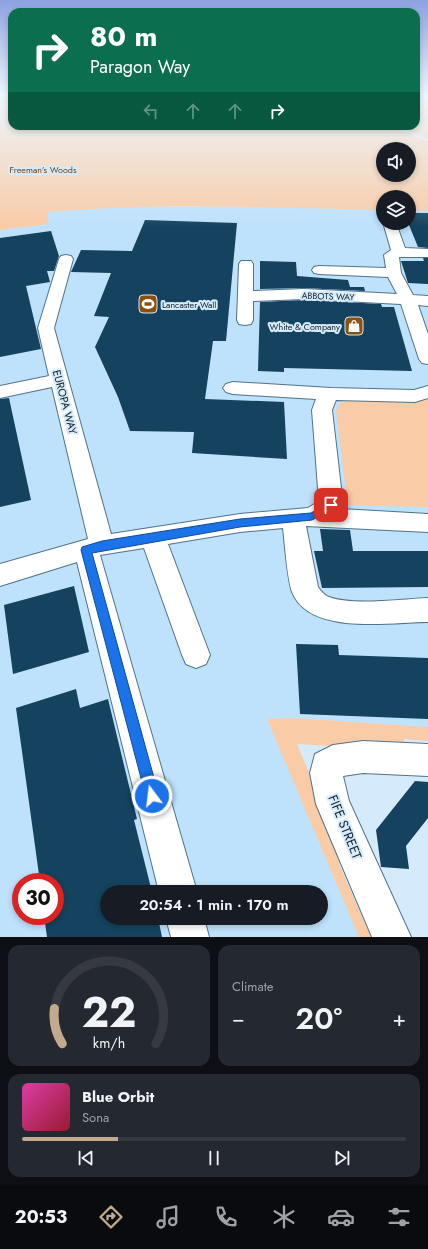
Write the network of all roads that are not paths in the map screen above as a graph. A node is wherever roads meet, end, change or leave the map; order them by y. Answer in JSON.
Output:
{"nodes":[{"id":1,"x":391,"y":230,"type":"edge"},
{"id":2,"x":399,"y":252,"type":"junction"},
{"id":3,"x":428,"y":253,"type":"edge"},
{"id":4,"x":66,"y":259,"type":"dead end"},
{"id":5,"x":246,"y":264,"type":"dead end"},
{"id":6,"x":318,"y":270,"type":"dead end"},
{"id":7,"x":394,"y":273,"type":"junction"},
{"id":8,"x":247,"y":296,"type":"junction"},
{"id":9,"x":408,"y":300,"type":"junction"},
{"id":10,"x":428,"y":301,"type":"edge"},
{"id":11,"x":245,"y":320,"type":"dead end"},
{"id":12,"x":428,"y":359,"type":"edge"},
{"id":13,"x":59,"y":380,"type":"junction"},
{"id":14,"x":233,"y":388,"type":"dead end"},
{"id":15,"x":0,"y":392,"type":"edge"},
{"id":16,"x":428,"y":392,"type":"edge"},
{"id":17,"x":331,"y":394,"type":"junction"},
{"id":18,"x":303,"y":517,"type":"junction"},
{"id":19,"x":428,"y":523,"type":"edge"},
{"id":20,"x":154,"y":537,"type":"junction"},
{"id":21,"x":94,"y":548,"type":"junction"},
{"id":22,"x":0,"y":575,"type":"edge"},
{"id":23,"x":428,"y":610,"type":"edge"},
{"id":24,"x":196,"y":655,"type":"dead end"},
{"id":25,"x":428,"y":760,"type":"edge"},
{"id":26,"x":176,"y":885,"type":"edge"},
{"id":27,"x":187,"y":925,"type":"edge"},
{"id":28,"x":190,"y":937,"type":"edge"},
{"id":29,"x":392,"y":937,"type":"edge"}],
"edges":[{"from":1,"to":2,"type":"street"},
{"from":2,"to":3,"type":"street"},
{"from":2,"to":7,"type":"street"},
{"from":4,"to":13,"type":"street","name":"EUROPA WAY"},
{"from":5,"to":8,"type":"street"},
{"from":6,"to":7,"type":"street"},
{"from":7,"to":9,"type":"street"},
{"from":8,"to":9,"type":"street","name":"ABBOTS WAY"},
{"from":8,"to":11,"type":"street"},
{"from":9,"to":10,"type":"street","name":"ABBOTS WAY"},
{"from":9,"to":12,"type":"street"},
{"from":13,"to":15,"type":"street"},
{"from":13,"to":21,"type":"street","name":"EUROPA WAY"},
{"from":14,"to":17,"type":"street"},
{"from":16,"to":17,"type":"street"},
{"from":17,"to":18,"type":"street"},
{"from":18,"to":19,"type":"street"},
{"from":18,"to":20,"type":"street"},
{"from":18,"to":23,"type":"street"},
{"from":20,"to":21,"type":"street"},
{"from":20,"to":24,"type":"street"},
{"from":21,"to":22,"type":"street"},
{"from":21,"to":26,"type":"street","name":"EUROPA WAY"},
{"from":25,"to":29,"type":"street","name":"FIFE STREET"},
{"from":27,"to":28,"type":"street"}]}
